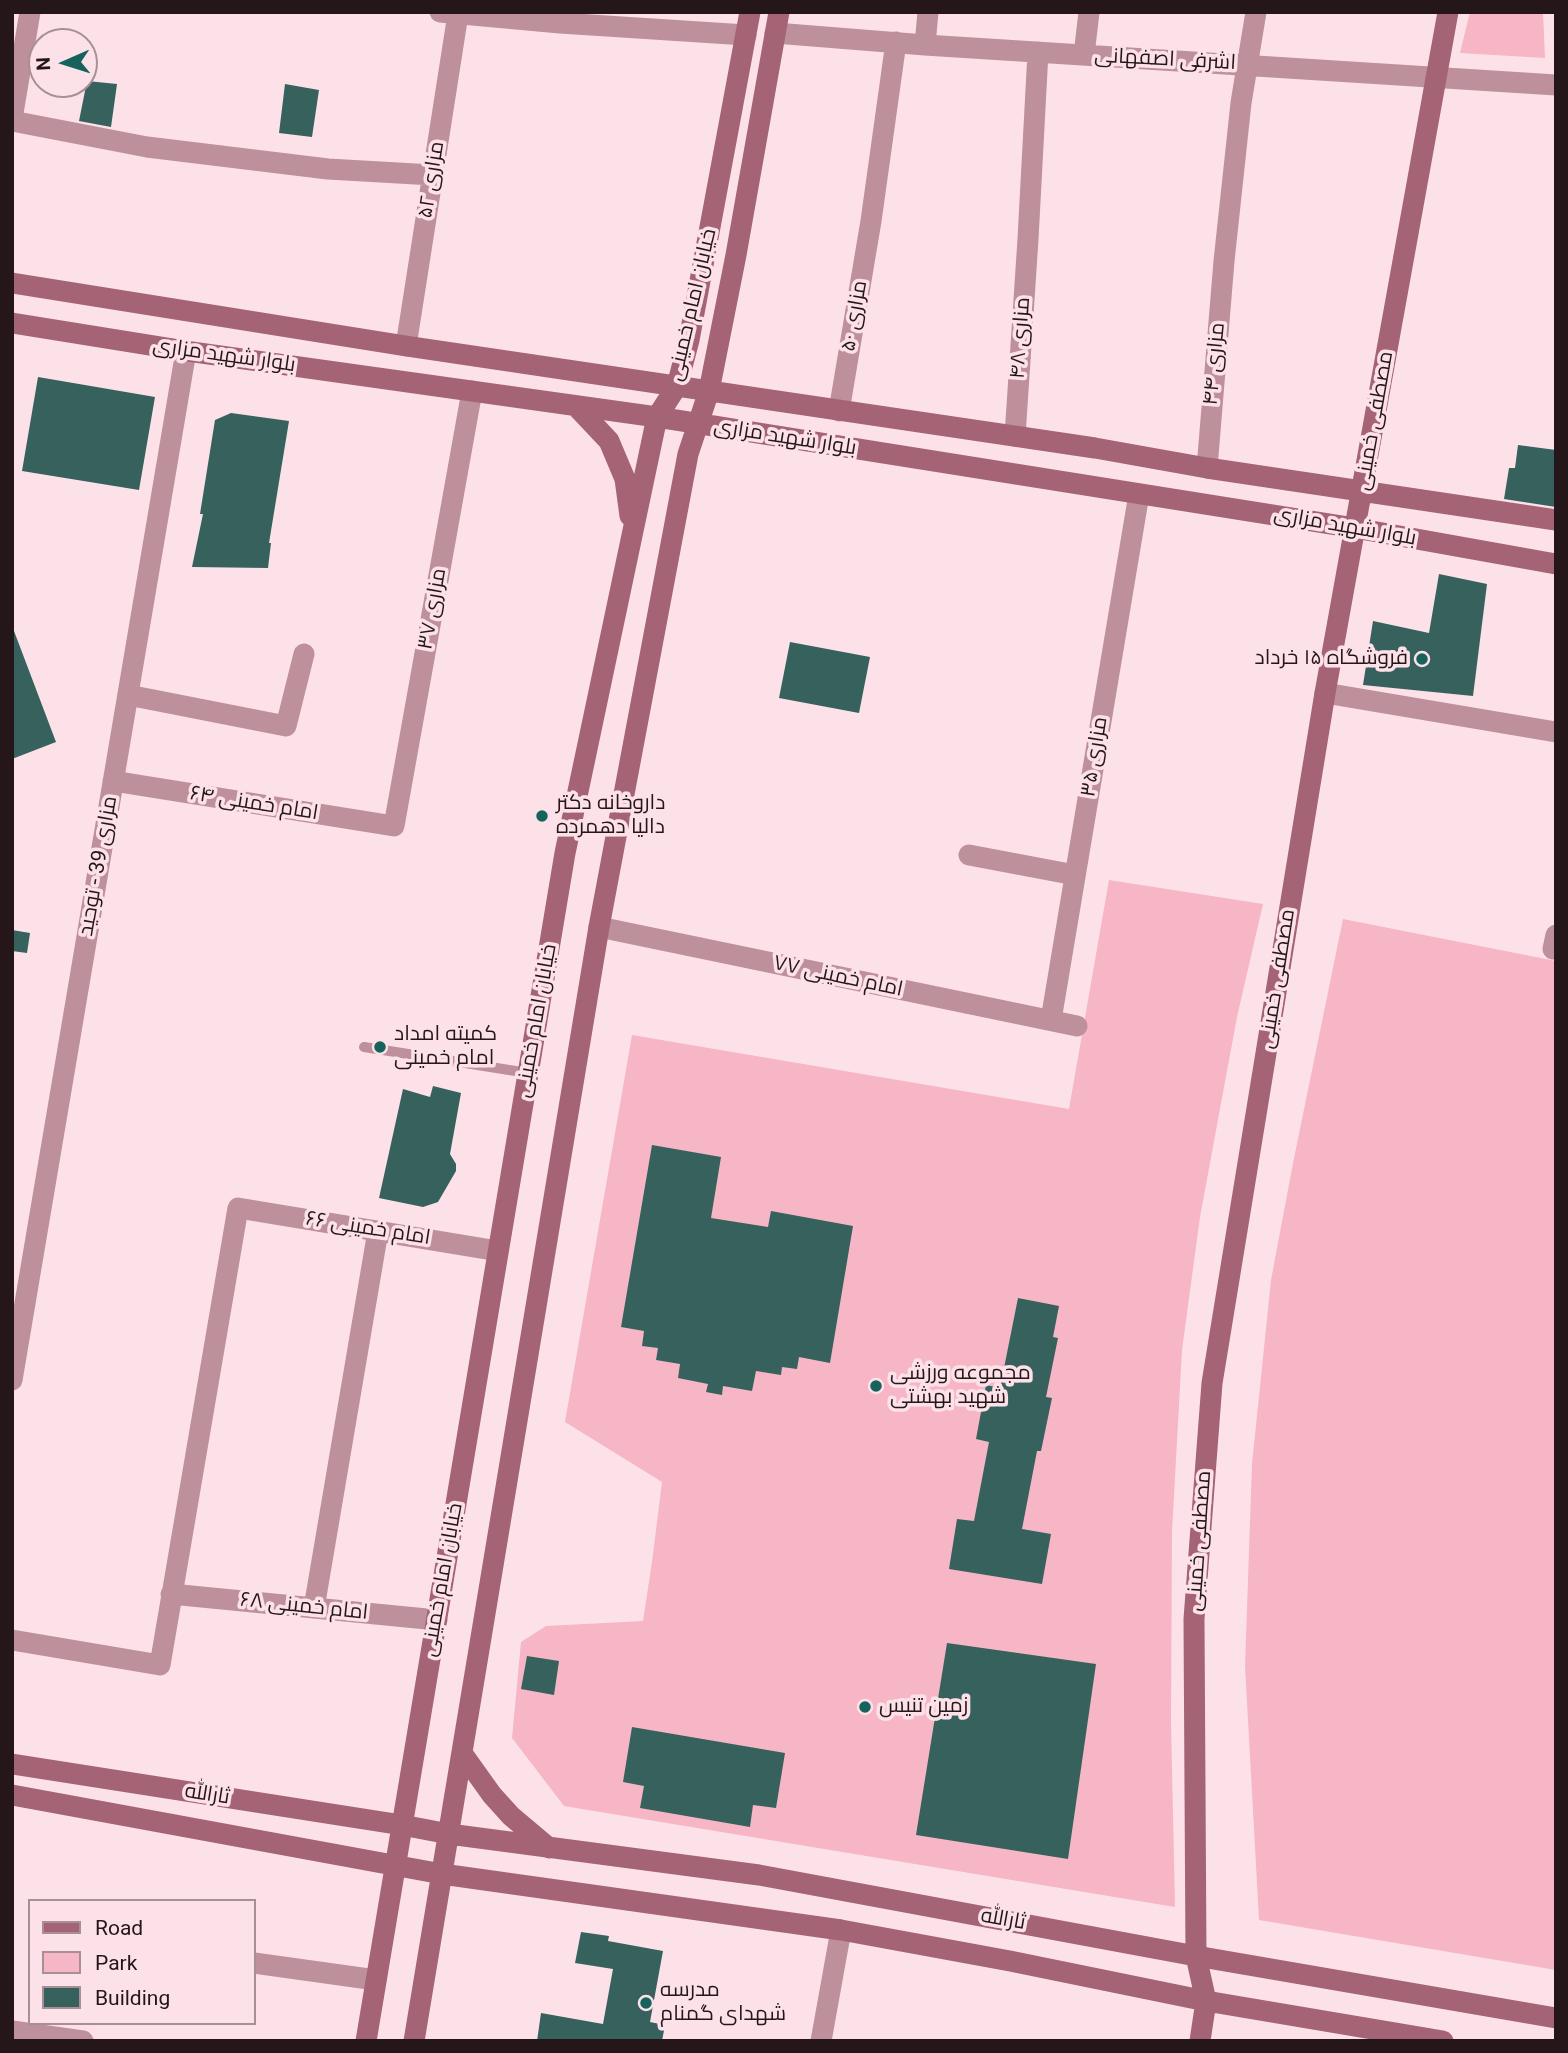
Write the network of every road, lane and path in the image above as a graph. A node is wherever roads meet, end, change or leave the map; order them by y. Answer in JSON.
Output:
{"nodes":[{"id":1,"x":30,"y":12,"type":"edge"},
{"id":2,"x":750,"y":12,"type":"edge"},
{"id":3,"x":928,"y":12,"type":"edge"},
{"id":4,"x":1089,"y":12,"type":"edge"},
{"id":5,"x":1256,"y":12,"type":"edge"},
{"id":6,"x":1448,"y":12,"type":"edge"},
{"id":7,"x":449,"y":13,"type":"edge"},
{"id":8,"x":777,"y":23,"type":"edge"},
{"id":9,"x":746,"y":34,"type":"junction"},
{"id":10,"x":896,"y":42,"type":"junction"},
{"id":11,"x":925,"y":45,"type":"junction"},
{"id":12,"x":1038,"y":52,"type":"junction"},
{"id":13,"x":1084,"y":55,"type":"junction"},
{"id":14,"x":1248,"y":65,"type":"junction"},
{"id":15,"x":1436,"y":76,"type":"junction"},
{"id":16,"x":1556,"y":85,"type":"edge"},
{"id":17,"x":12,"y":120,"type":"edge"},
{"id":18,"x":433,"y":176,"type":"junction"},
{"id":19,"x":12,"y":282,"type":"edge"},
{"id":20,"x":12,"y":323,"type":"edge"},
{"id":21,"x":407,"y":346,"type":"junction"},
{"id":22,"x":186,"y":351,"type":"junction"},
{"id":23,"x":677,"y":386,"type":"junction"},
{"id":24,"x":472,"y":391,"type":"junction"},
{"id":25,"x":709,"y":391,"type":"junction"},
{"id":26,"x":576,"y":405,"type":"junction"},
{"id":27,"x":839,"y":411,"type":"junction"},
{"id":28,"x":657,"y":416,"type":"junction"},
{"id":29,"x":698,"y":424,"type":"junction"},
{"id":30,"x":1015,"y":436,"type":"junction"},
{"id":31,"x":1207,"y":468,"type":"junction"},
{"id":32,"x":1363,"y":491,"type":"junction"},
{"id":33,"x":1139,"y":494,"type":"junction"},
{"id":34,"x":1556,"y":520,"type":"edge"},
{"id":35,"x":1355,"y":528,"type":"junction"},
{"id":36,"x":632,"y":533,"type":"junction"},
{"id":37,"x":1556,"y":564,"type":"edge"},
{"id":38,"x":304,"y":654,"type":"dead end"},
{"id":39,"x":1325,"y":694,"type":"junction"},
{"id":40,"x":128,"y":695,"type":"junction"},
{"id":41,"x":1556,"y":732,"type":"edge"},
{"id":42,"x":113,"y":781,"type":"junction"},
{"id":43,"x":394,"y":826,"type":"joint"},
{"id":44,"x":969,"y":855,"type":"dead end"},
{"id":45,"x":1075,"y":875,"type":"junction"},
{"id":46,"x":599,"y":927,"type":"junction"},
{"id":47,"x":1051,"y":1020,"type":"junction"},
{"id":48,"x":1077,"y":1026,"type":"dead end"},
{"id":49,"x":364,"y":1046,"type":"dead end"},
{"id":50,"x":528,"y":1073,"type":"junction"},
{"id":51,"x":378,"y":1231,"type":"junction"},
{"id":52,"x":498,"y":1251,"type":"junction"},
{"id":53,"x":12,"y":1380,"type":"edge"},
{"id":54,"x":171,"y":1594,"type":"junction"},
{"id":55,"x":314,"y":1608,"type":"junction"},
{"id":56,"x":437,"y":1620,"type":"junction"},
{"id":57,"x":12,"y":1640,"type":"edge"},
{"id":58,"x":462,"y":1753,"type":"junction"},
{"id":59,"x":12,"y":1764,"type":"edge"},
{"id":60,"x":12,"y":1795,"type":"edge"},
{"id":61,"x":402,"y":1825,"type":"junction"},
{"id":62,"x":449,"y":1834,"type":"junction"},
{"id":63,"x":549,"y":1848,"type":"junction"},
{"id":64,"x":396,"y":1864,"type":"junction"},
{"id":65,"x":442,"y":1874,"type":"junction"},
{"id":66,"x":841,"y":1930,"type":"junction"},
{"id":67,"x":1196,"y":1955,"type":"junction"},
{"id":68,"x":256,"y":1963,"type":"edge"},
{"id":69,"x":376,"y":1980,"type":"junction"},
{"id":70,"x":1206,"y":2001,"type":"junction"},
{"id":71,"x":1556,"y":2018,"type":"edge"},
{"id":72,"x":12,"y":2031,"type":"edge"},
{"id":73,"x":83,"y":2041,"type":"edge"},
{"id":74,"x":366,"y":2041,"type":"edge"},
{"id":75,"x":414,"y":2041,"type":"edge"},
{"id":76,"x":821,"y":2041,"type":"edge"},
{"id":77,"x":1200,"y":2041,"type":"edge"},
{"id":78,"x":1443,"y":2041,"type":"edge"}],
"edges":[{"from":1,"to":17,"type":"street"},
{"from":2,"to":9,"type":"main road","name":"خیابان امام خمینی"},
{"from":3,"to":11,"type":"street"},
{"from":4,"to":13,"type":"street"},
{"from":5,"to":14,"type":"street","name":"مزاری ۴۴"},
{"from":6,"to":15,"type":"main road","name":"مصطفی خمینی"},
{"from":7,"to":9,"type":"street"},
{"from":7,"to":18,"type":"street","name":"مزاری ۵۲"},
{"from":8,"to":10,"type":"street","name":"اشرفی اصفهانی"},
{"from":8,"to":25,"type":"main road","name":"خیابان امام خمینی"},
{"from":9,"to":23,"type":"main road","name":"خیابان امام خمینی"},
{"from":10,"to":11,"type":"street","name":"اشرفی اصفهانی"},
{"from":10,"to":27,"type":"street","name":"مزاری ۵۰"},
{"from":11,"to":12,"type":"street","name":"اشرفی اصفهانی"},
{"from":12,"to":13,"type":"street","name":"اشرفی اصفهانی"},
{"from":12,"to":30,"type":"street","name":"مزاری ۴۸"},
{"from":13,"to":14,"type":"street","name":"اشرفی اصفهانی"},
{"from":14,"to":15,"type":"street","name":"اشرفی اصفهانی"},
{"from":14,"to":31,"type":"street","name":"مزاری ۴۴"},
{"from":15,"to":16,"type":"street","name":"اشرفی اصفهانی"},
{"from":15,"to":32,"type":"main road","name":"مصطفی خمینی"},
{"from":17,"to":18,"type":"street"},
{"from":18,"to":21,"type":"street","name":"مزاری ۵۲"},
{"from":19,"to":21,"type":"main road","name":"بلوار شهید مزاری"},
{"from":20,"to":22,"type":"main road","name":"بلوار شهید مزاری"},
{"from":21,"to":23,"type":"main road","name":"بلوار شهید مزاری"},
{"from":22,"to":24,"type":"main road","name":"بلوار شهید مزاری"},
{"from":22,"to":40,"type":"street","name":"مزاری 39 - توحید"},
{"from":23,"to":25,"type":"main road","name":"بلوار شهید مزاری"},
{"from":23,"to":28,"type":"main road","name":"خیابان امام خمینی"},
{"from":24,"to":26,"type":"main road","name":"بلوار شهید مزاری"},
{"from":24,"to":43,"type":"street","name":"مزاری ۳۷"},
{"from":25,"to":27,"type":"main road","name":"بلوار شهید مزاری"},
{"from":25,"to":29,"type":"main road","name":"خیابان امام خمینی"},
{"from":26,"to":28,"type":"main road","name":"بلوار شهید مزاری"},
{"from":26,"to":36,"type":"main road"},
{"from":27,"to":30,"type":"main road","name":"بلوار شهید مزاری"},
{"from":28,"to":29,"type":"main road","name":"بلوار شهید مزاری"},
{"from":28,"to":36,"type":"main road","name":"خیابان امام خمینی"},
{"from":29,"to":33,"type":"main road","name":"بلوار شهید مزاری"},
{"from":29,"to":46,"type":"main road","name":"خیابان امام خمینی"},
{"from":30,"to":31,"type":"main road","name":"بلوار شهید مزاری"},
{"from":31,"to":32,"type":"main road","name":"بلوار شهید مزاری"},
{"from":32,"to":34,"type":"main road","name":"بلوار شهید مزاری"},
{"from":32,"to":35,"type":"main road","name":"مصطفی خمینی"},
{"from":33,"to":35,"type":"main road","name":"بلوار شهید مزاری"},
{"from":33,"to":45,"type":"street","name":"مزاری ۳۵"},
{"from":35,"to":37,"type":"main road","name":"بلوار شهید مزاری"},
{"from":35,"to":39,"type":"main road","name":"مصطفی خمینی"},
{"from":36,"to":50,"type":"main road","name":"خیابان امام خمینی"},
{"from":38,"to":40,"type":"street"},
{"from":39,"to":41,"type":"street"},
{"from":39,"to":67,"type":"main road","name":"مصطفی خمینی"},
{"from":40,"to":42,"type":"street","name":"مزاری 39 - توحید"},
{"from":42,"to":43,"type":"street","name":"امام خمینی ۶۴"},
{"from":42,"to":53,"type":"street","name":"مزاری 39 - توحید"},
{"from":44,"to":45,"type":"street"},
{"from":45,"to":47,"type":"street","name":"مزاری ۳۵"},
{"from":46,"to":47,"type":"street","name":"امام خمینی ۷۷"},
{"from":46,"to":58,"type":"main road","name":"خیابان امام خمینی"},
{"from":47,"to":48,"type":"street","name":"امام خمینی ۷۷"},
{"from":49,"to":50,"type":"lane"},
{"from":50,"to":52,"type":"main road","name":"خیابان امام خمینی"},
{"from":51,"to":52,"type":"street","name":"امام خمینی ۶۶"},
{"from":51,"to":54,"type":"street","name":"امام خمینی ۶۶"},
{"from":51,"to":55,"type":"street"},
{"from":52,"to":56,"type":"main road","name":"خیابان امام خمینی"},
{"from":54,"to":55,"type":"street","name":"امام خمینی ۶۸"},
{"from":54,"to":57,"type":"street"},
{"from":55,"to":56,"type":"street","name":"امام خمینی ۶۸"},
{"from":56,"to":61,"type":"main road","name":"خیابان امام خمینی"},
{"from":58,"to":62,"type":"main road","name":"خیابان امام خمینی"},
{"from":58,"to":63,"type":"main road"},
{"from":59,"to":61,"type":"main road","name":"ثارالله"},
{"from":60,"to":64,"type":"main road","name":"ثارالله"},
{"from":61,"to":62,"type":"main road","name":"ثارالله"},
{"from":61,"to":64,"type":"main road","name":"خیابان امام خمینی"},
{"from":62,"to":63,"type":"main road","name":"ثارالله"},
{"from":62,"to":65,"type":"main road","name":"خیابان امام خمینی"},
{"from":63,"to":67,"type":"main road","name":"ثارالله"},
{"from":64,"to":65,"type":"main road","name":"ثارالله"},
{"from":64,"to":69,"type":"main road","name":"خیابان امام خمینی"},
{"from":65,"to":66,"type":"main road","name":"ثارالله"},
{"from":65,"to":75,"type":"main road","name":"خیابان امام خمینی"},
{"from":66,"to":70,"type":"main road","name":"ثارالله"},
{"from":66,"to":76,"type":"street"},
{"from":67,"to":70,"type":"main road","name":"مصطفی خمینی"},
{"from":67,"to":71,"type":"main road","name":"ثارالله"},
{"from":68,"to":69,"type":"street"},
{"from":69,"to":74,"type":"main road","name":"خیابان امام خمینی"},
{"from":70,"to":77,"type":"main road"},
{"from":70,"to":78,"type":"main road","name":"ثارالله"},
{"from":72,"to":73,"type":"street"}]}
